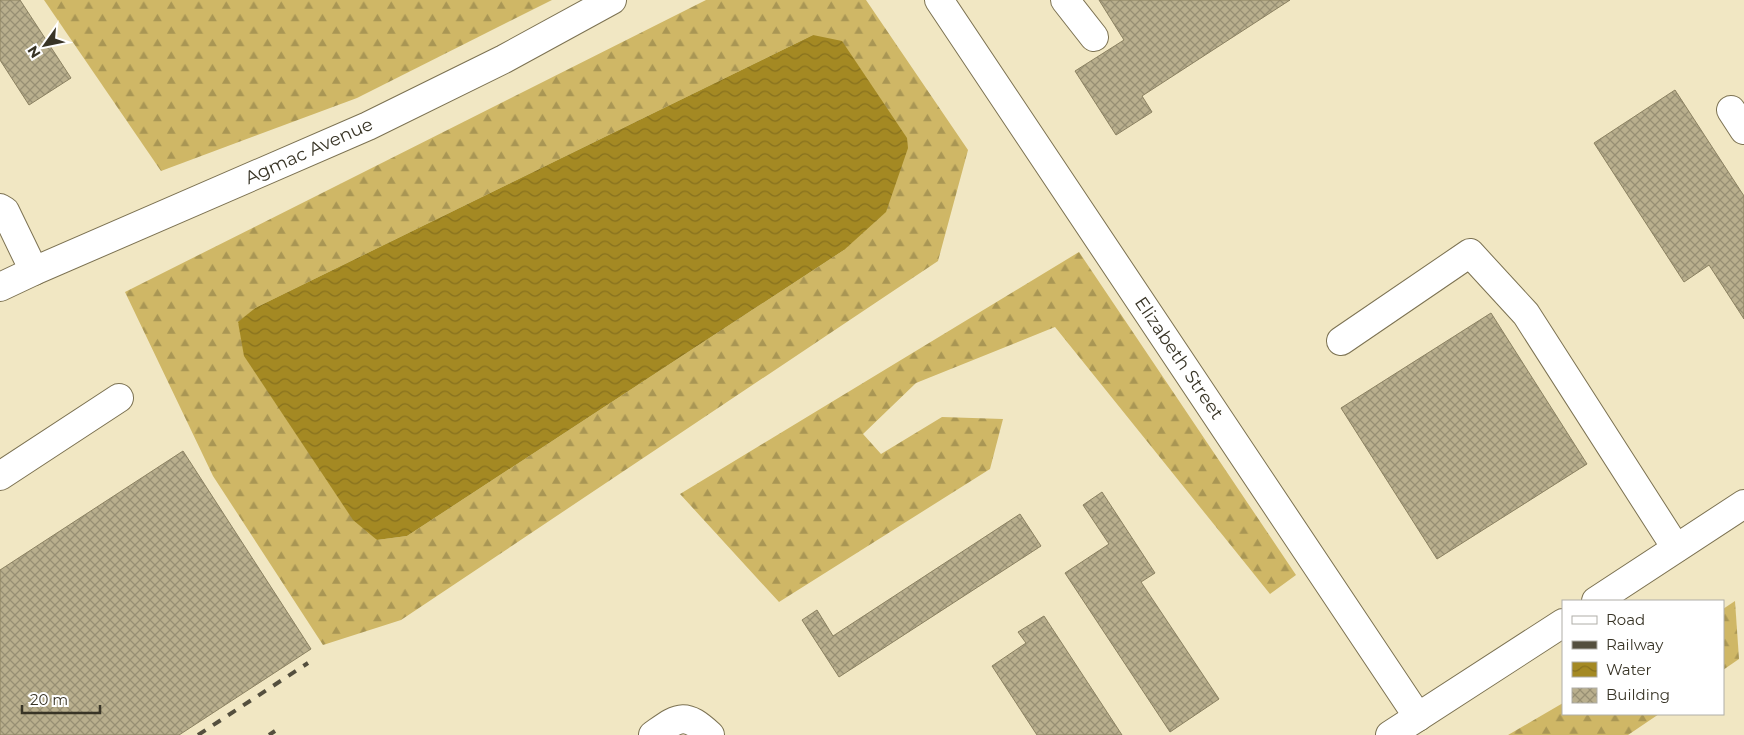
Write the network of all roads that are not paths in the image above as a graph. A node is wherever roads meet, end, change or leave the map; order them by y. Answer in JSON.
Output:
{"nodes":[{"id":1,"x":612,"y":0,"type":"edge"},
{"id":2,"x":939,"y":0,"type":"edge"},
{"id":3,"x":1065,"y":0,"type":"edge"},
{"id":4,"x":1094,"y":37,"type":"dead end"},
{"id":5,"x":0,"y":208,"type":"edge"},
{"id":6,"x":34,"y":271,"type":"junction"},
{"id":7,"x":0,"y":287,"type":"edge"},
{"id":8,"x":1341,"y":341,"type":"dead end"},
{"id":9,"x":119,"y":398,"type":"dead end"},
{"id":10,"x":0,"y":476,"type":"edge"},
{"id":11,"x":1744,"y":504,"type":"edge"},
{"id":12,"x":1676,"y":548,"type":"junction"},
{"id":13,"x":1598,"y":600,"type":"edge"},
{"id":14,"x":1562,"y":624,"type":"edge"},
{"id":15,"x":1418,"y":717,"type":"junction"},
{"id":16,"x":653,"y":735,"type":"edge"},
{"id":17,"x":710,"y":735,"type":"edge"},
{"id":18,"x":1390,"y":735,"type":"edge"}],
"edges":[{"from":1,"to":6,"type":"street","name":"Agmac Avenue"},
{"from":2,"to":15,"type":"street","name":"Elizabeth Street"},
{"from":3,"to":4,"type":"street"},
{"from":5,"to":6,"type":"street"},
{"from":6,"to":7,"type":"street","name":"Agmac Avenue"},
{"from":8,"to":12,"type":"street"},
{"from":9,"to":10,"type":"street"},
{"from":11,"to":12,"type":"street"},
{"from":12,"to":13,"type":"street"},
{"from":14,"to":15,"type":"street"},
{"from":15,"to":18,"type":"street"},
{"from":16,"to":17,"type":"street"}]}
